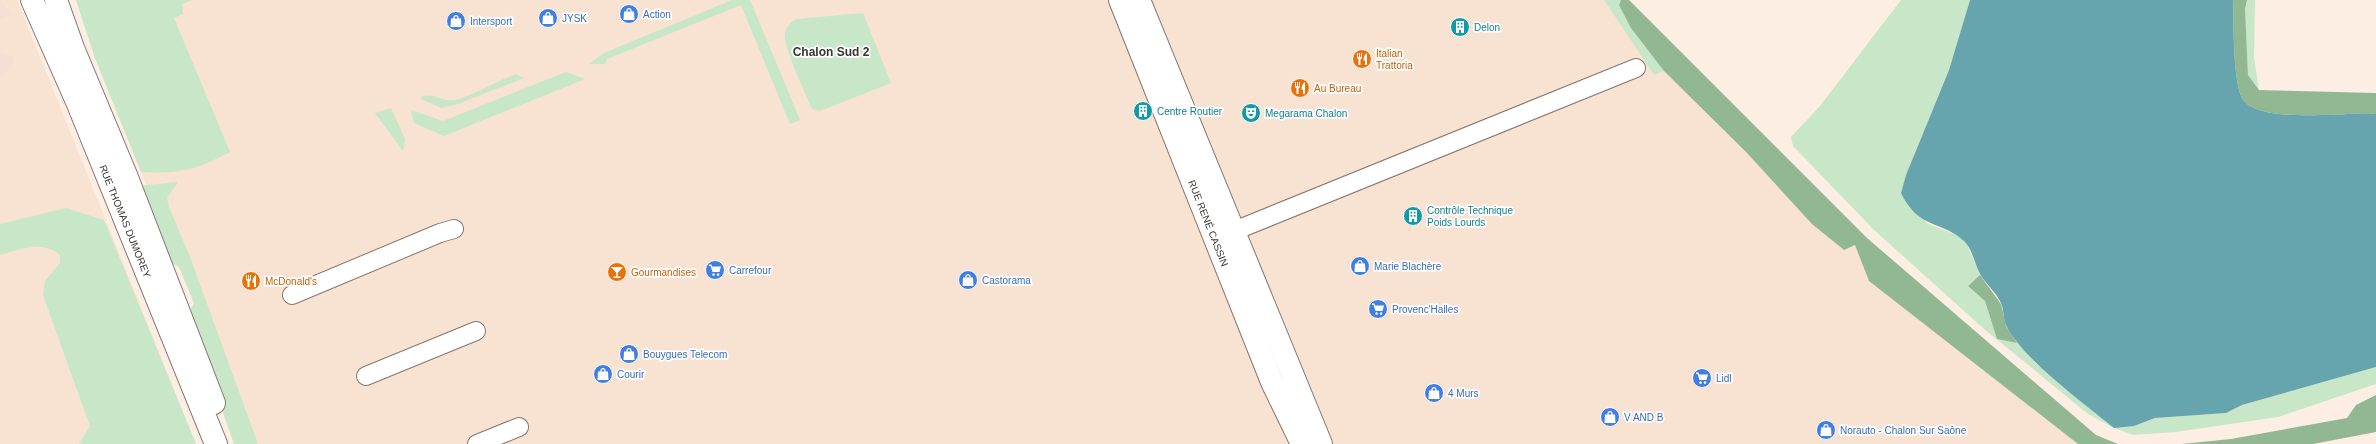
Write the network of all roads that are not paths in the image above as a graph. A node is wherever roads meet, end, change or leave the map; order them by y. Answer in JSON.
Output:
{"nodes":[{"id":1,"x":32,"y":0,"type":"edge"},
{"id":2,"x":56,"y":0,"type":"edge"},
{"id":3,"x":1120,"y":0,"type":"edge"},
{"id":4,"x":1123,"y":0,"type":"edge"},
{"id":5,"x":1139,"y":0,"type":"edge"},
{"id":6,"x":1165,"y":61,"type":"junction"},
{"id":7,"x":1636,"y":68,"type":"dead end"},
{"id":8,"x":1191,"y":180,"type":"junction"},
{"id":9,"x":454,"y":229,"type":"dead end"},
{"id":10,"x":1234,"y":232,"type":"junction"},
{"id":11,"x":292,"y":295,"type":"dead end"},
{"id":12,"x":476,"y":331,"type":"dead end"},
{"id":13,"x":366,"y":376,"type":"dead end"},
{"id":14,"x":519,"y":427,"type":"dead end"},
{"id":15,"x":216,"y":444,"type":"edge"},
{"id":16,"x":228,"y":444,"type":"edge"},
{"id":17,"x":478,"y":444,"type":"edge"},
{"id":18,"x":1302,"y":444,"type":"edge"},
{"id":19,"x":1321,"y":444,"type":"edge"}],
"edges":[{"from":1,"to":15,"type":"main road","name":"RUE THOMAS DUMOREY"},
{"from":2,"to":16,"type":"main road","name":"RUE THOMAS DUMOREY"},
{"from":3,"to":8,"type":"main road","name":"RUE RENÉ CASSIN"},
{"from":4,"to":6,"type":"main road"},
{"from":5,"to":6,"type":"main road","name":"RUE RENÉ CASSIN"},
{"from":6,"to":10,"type":"main road","name":"RUE RENÉ CASSIN"},
{"from":7,"to":10,"type":"street"},
{"from":8,"to":10,"type":"main road"},
{"from":8,"to":18,"type":"main road","name":"RUE RENÉ CASSIN"},
{"from":9,"to":11,"type":"street"},
{"from":10,"to":19,"type":"main road","name":"RUE RENÉ CASSIN"},
{"from":12,"to":13,"type":"street"},
{"from":14,"to":17,"type":"street"}]}
